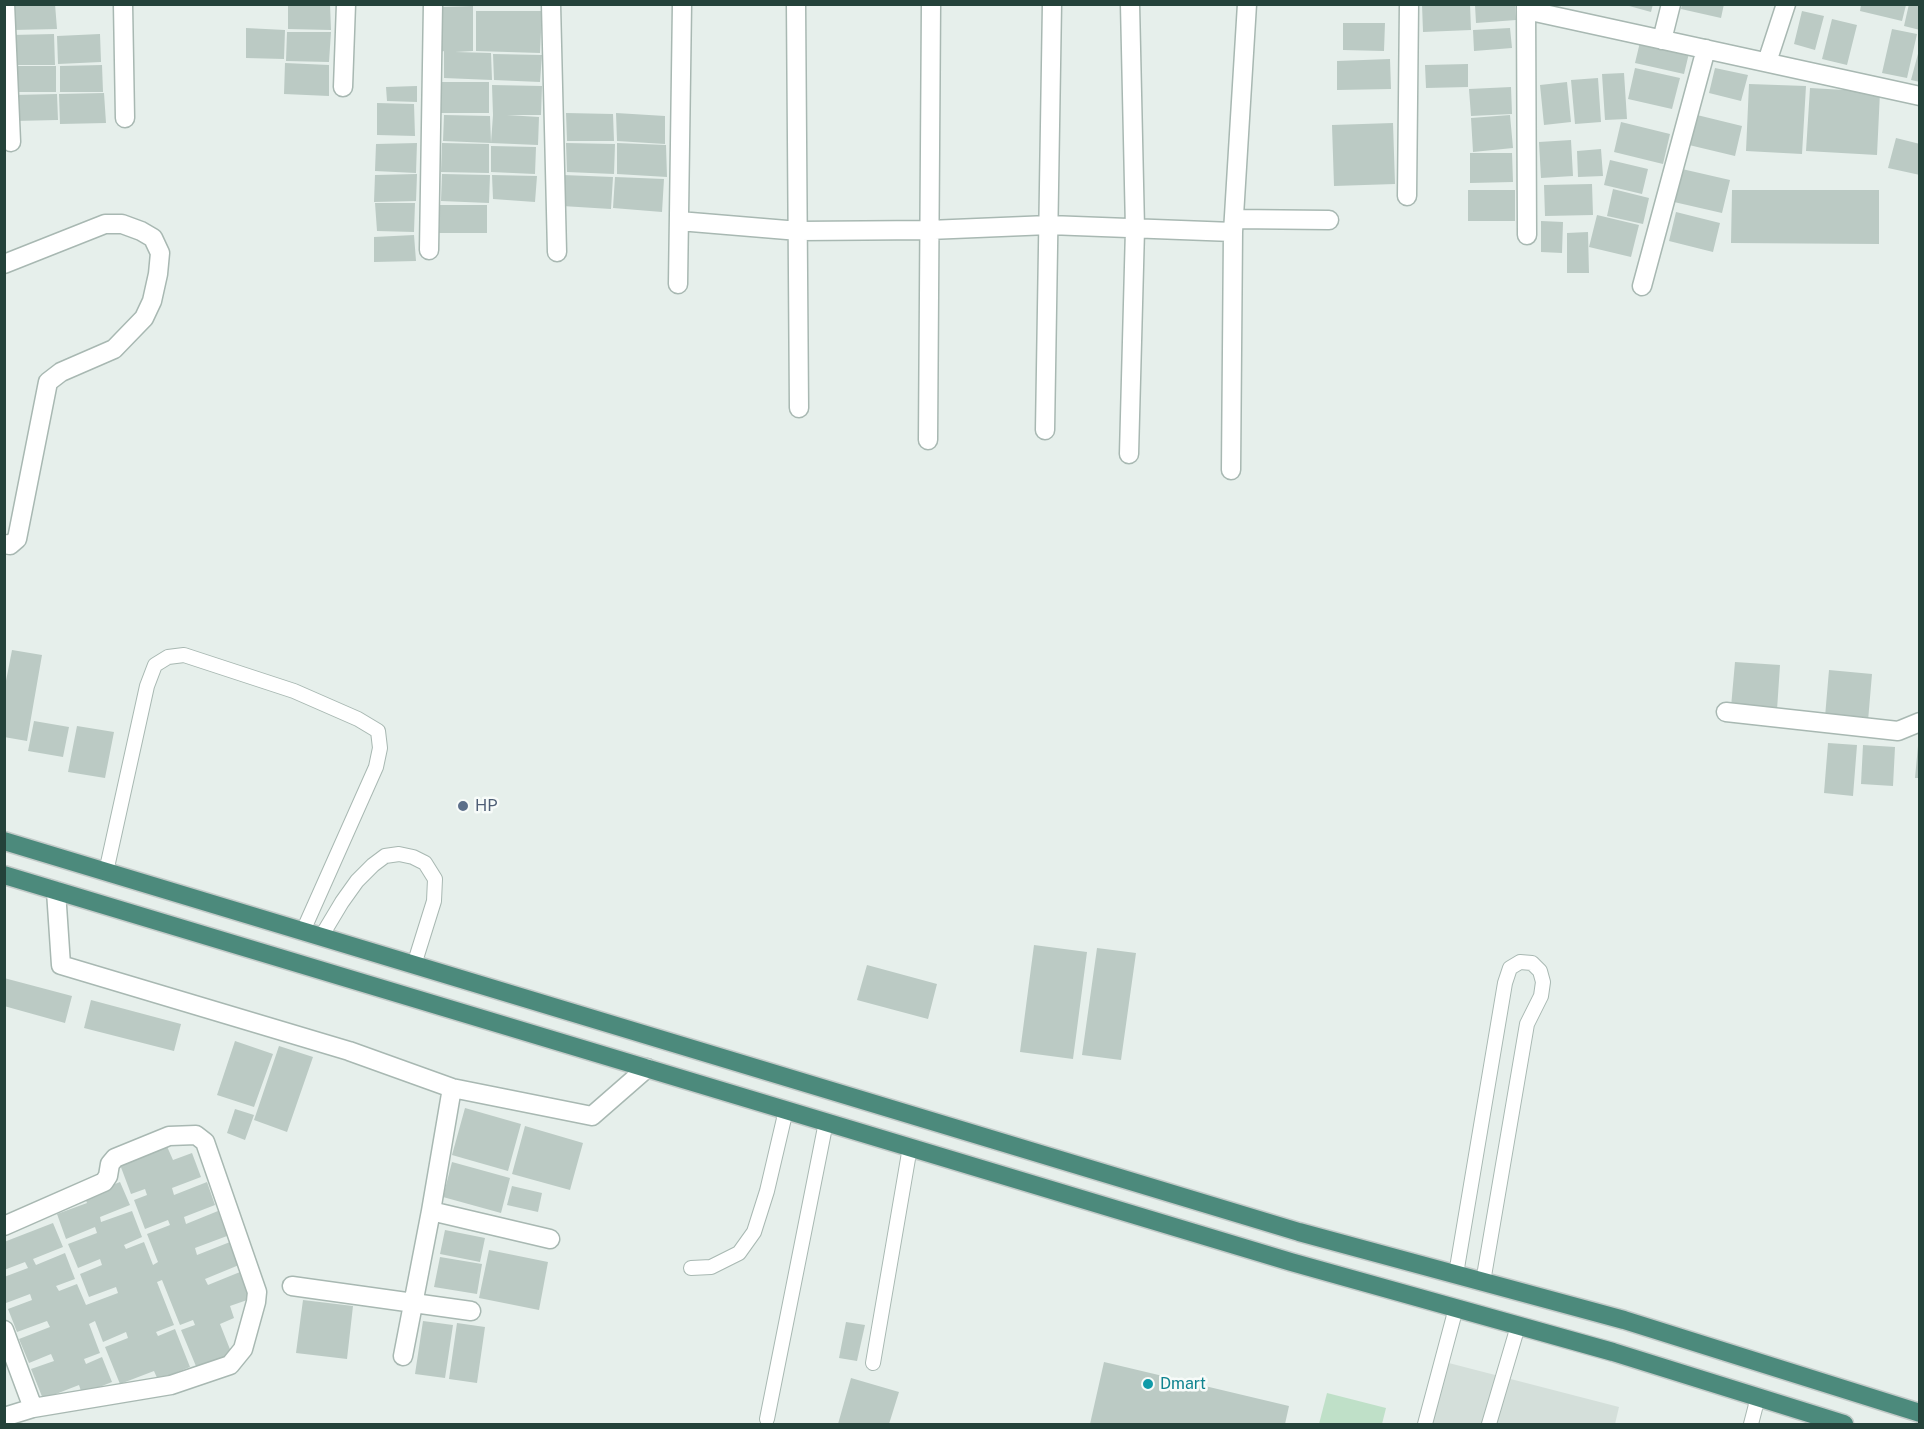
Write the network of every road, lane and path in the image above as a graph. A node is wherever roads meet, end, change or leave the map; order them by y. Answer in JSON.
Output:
{"nodes":[{"id":1,"x":5,"y":4,"type":"edge"},
{"id":2,"x":123,"y":4,"type":"edge"},
{"id":3,"x":346,"y":4,"type":"edge"},
{"id":4,"x":433,"y":4,"type":"edge"},
{"id":5,"x":551,"y":4,"type":"edge"},
{"id":6,"x":682,"y":4,"type":"edge"},
{"id":7,"x":796,"y":4,"type":"edge"},
{"id":8,"x":931,"y":4,"type":"edge"},
{"id":9,"x":1052,"y":4,"type":"edge"},
{"id":10,"x":1130,"y":4,"type":"edge"},
{"id":11,"x":1247,"y":4,"type":"edge"},
{"id":12,"x":1409,"y":4,"type":"edge"},
{"id":13,"x":1671,"y":4,"type":"edge"},
{"id":14,"x":1786,"y":4,"type":"edge"},
{"id":15,"x":1526,"y":7,"type":"edge"},
{"id":16,"x":1662,"y":40,"type":"junction"},
{"id":17,"x":1706,"y":49,"type":"junction"},
{"id":18,"x":1767,"y":62,"type":"junction"},
{"id":19,"x":343,"y":87,"type":"dead end"},
{"id":20,"x":1920,"y":96,"type":"edge"},
{"id":21,"x":125,"y":118,"type":"dead end"},
{"id":22,"x":11,"y":142,"type":"dead end"},
{"id":23,"x":1407,"y":196,"type":"dead end"},
{"id":24,"x":1329,"y":220,"type":"dead end"},
{"id":25,"x":679,"y":221,"type":"junction"},
{"id":26,"x":1049,"y":225,"type":"junction"},
{"id":27,"x":1234,"y":225,"type":"junction"},
{"id":28,"x":1135,"y":229,"type":"junction"},
{"id":29,"x":930,"y":230,"type":"junction"},
{"id":30,"x":799,"y":231,"type":"junction"},
{"id":31,"x":1527,"y":235,"type":"dead end"},
{"id":32,"x":429,"y":250,"type":"dead end"},
{"id":33,"x":557,"y":252,"type":"dead end"},
{"id":34,"x":4,"y":264,"type":"edge"},
{"id":35,"x":678,"y":284,"type":"dead end"},
{"id":36,"x":1642,"y":286,"type":"dead end"},
{"id":37,"x":799,"y":408,"type":"dead end"},
{"id":38,"x":1045,"y":430,"type":"dead end"},
{"id":39,"x":928,"y":440,"type":"dead end"},
{"id":40,"x":1129,"y":454,"type":"dead end"},
{"id":41,"x":1231,"y":470,"type":"dead end"},
{"id":42,"x":4,"y":544,"type":"edge"},
{"id":43,"x":1726,"y":712,"type":"dead end"},
{"id":44,"x":1920,"y":722,"type":"edge"},
{"id":45,"x":4,"y":841,"type":"edge"},
{"id":46,"x":106,"y":872,"type":"junction"},
{"id":47,"x":4,"y":875,"type":"edge"},
{"id":48,"x":56,"y":891,"type":"junction"},
{"id":49,"x":303,"y":931,"type":"junction"},
{"id":50,"x":321,"y":937,"type":"junction"},
{"id":51,"x":414,"y":965,"type":"junction"},
{"id":52,"x":647,"y":1068,"type":"junction"},
{"id":53,"x":452,"y":1088,"type":"junction"},
{"id":54,"x":786,"y":1110,"type":"junction"},
{"id":55,"x":826,"y":1122,"type":"junction"},
{"id":56,"x":910,"y":1147,"type":"junction"},
{"id":57,"x":431,"y":1211,"type":"junction"},
{"id":58,"x":4,"y":1226,"type":"edge"},
{"id":59,"x":550,"y":1239,"type":"dead end"},
{"id":60,"x":691,"y":1268,"type":"dead end"},
{"id":61,"x":1455,"y":1274,"type":"junction"},
{"id":62,"x":1483,"y":1282,"type":"junction"},
{"id":63,"x":292,"y":1286,"type":"dead end"},
{"id":64,"x":414,"y":1302,"type":"junction"},
{"id":65,"x":1456,"y":1308,"type":"junction"},
{"id":66,"x":471,"y":1311,"type":"dead end"},
{"id":67,"x":1518,"y":1326,"type":"junction"},
{"id":68,"x":4,"y":1330,"type":"edge"},
{"id":69,"x":403,"y":1356,"type":"dead end"},
{"id":70,"x":873,"y":1363,"type":"dead end"},
{"id":71,"x":1758,"y":1397,"type":"junction"},
{"id":72,"x":33,"y":1408,"type":"junction"},
{"id":73,"x":1920,"y":1413,"type":"edge"},
{"id":74,"x":4,"y":1417,"type":"edge"},
{"id":75,"x":767,"y":1419,"type":"dead end"},
{"id":76,"x":1809,"y":1419,"type":"edge"},
{"id":77,"x":1425,"y":1425,"type":"edge"},
{"id":78,"x":1489,"y":1425,"type":"edge"},
{"id":79,"x":1750,"y":1425,"type":"edge"},
{"id":80,"x":1844,"y":1425,"type":"edge"}],
"edges":[{"from":1,"to":22,"type":"street"},
{"from":2,"to":21,"type":"street"},
{"from":3,"to":19,"type":"street"},
{"from":4,"to":32,"type":"street"},
{"from":5,"to":33,"type":"street"},
{"from":6,"to":25,"type":"street"},
{"from":7,"to":30,"type":"street"},
{"from":8,"to":29,"type":"street"},
{"from":9,"to":26,"type":"street"},
{"from":10,"to":28,"type":"street"},
{"from":11,"to":27,"type":"street"},
{"from":12,"to":23,"type":"street"},
{"from":13,"to":16,"type":"street"},
{"from":14,"to":18,"type":"street"},
{"from":15,"to":16,"type":"street"},
{"from":15,"to":31,"type":"street"},
{"from":16,"to":17,"type":"street"},
{"from":17,"to":18,"type":"street"},
{"from":17,"to":36,"type":"street"},
{"from":18,"to":20,"type":"street"},
{"from":24,"to":27,"type":"street"},
{"from":25,"to":30,"type":"street"},
{"from":25,"to":35,"type":"street"},
{"from":26,"to":28,"type":"street"},
{"from":26,"to":29,"type":"street"},
{"from":26,"to":38,"type":"street"},
{"from":27,"to":28,"type":"street"},
{"from":27,"to":41,"type":"street"},
{"from":28,"to":40,"type":"street"},
{"from":29,"to":30,"type":"street"},
{"from":29,"to":39,"type":"street"},
{"from":30,"to":37,"type":"street"},
{"from":34,"to":42,"type":"street"},
{"from":43,"to":44,"type":"street"},
{"from":45,"to":46,"type":"highway"},
{"from":46,"to":49,"type":"highway"},
{"from":46,"to":49,"type":"lane"},
{"from":47,"to":48,"type":"highway"},
{"from":48,"to":52,"type":"highway"},
{"from":48,"to":53,"type":"street"},
{"from":49,"to":50,"type":"highway"},
{"from":50,"to":51,"type":"highway"},
{"from":50,"to":51,"type":"lane"},
{"from":51,"to":61,"type":"highway"},
{"from":52,"to":53,"type":"street"},
{"from":52,"to":54,"type":"highway"},
{"from":53,"to":57,"type":"street"},
{"from":54,"to":55,"type":"highway"},
{"from":54,"to":60,"type":"lane"},
{"from":55,"to":56,"type":"highway"},
{"from":55,"to":75,"type":"lane"},
{"from":56,"to":65,"type":"highway"},
{"from":56,"to":70,"type":"lane"},
{"from":57,"to":59,"type":"street"},
{"from":57,"to":64,"type":"street"},
{"from":58,"to":72,"type":"street"},
{"from":61,"to":62,"type":"highway"},
{"from":61,"to":62,"type":"lane"},
{"from":62,"to":73,"type":"highway"},
{"from":63,"to":64,"type":"street"},
{"from":64,"to":66,"type":"street"},
{"from":64,"to":69,"type":"street"},
{"from":65,"to":67,"type":"highway"},
{"from":65,"to":77,"type":"lane"},
{"from":67,"to":71,"type":"highway"},
{"from":67,"to":78,"type":"lane"},
{"from":68,"to":72,"type":"street"},
{"from":71,"to":76,"type":"highway"},
{"from":71,"to":79,"type":"lane"},
{"from":72,"to":74,"type":"street"},
{"from":76,"to":80,"type":"highway"}]}
